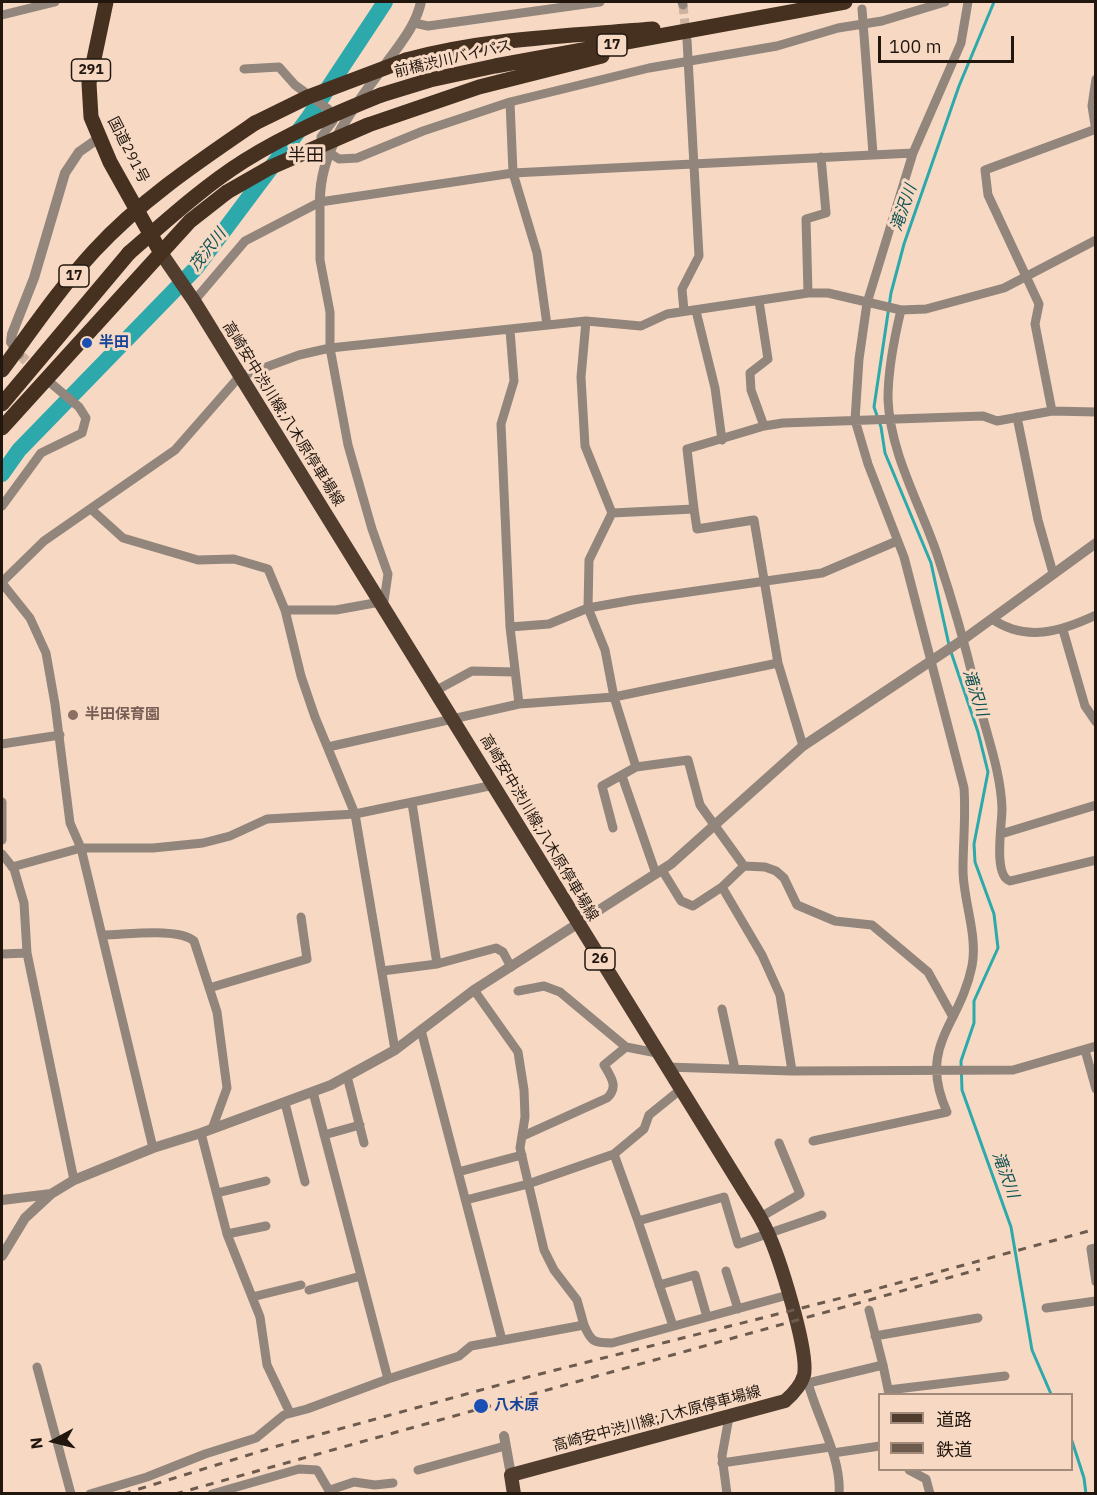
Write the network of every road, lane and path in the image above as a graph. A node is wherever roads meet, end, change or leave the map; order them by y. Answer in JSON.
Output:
{"nodes":[{"id":1,"x":55,"y":2,"type":"edge"},
{"id":2,"x":106,"y":2,"type":"edge"},
{"id":3,"x":421,"y":2,"type":"edge"},
{"id":4,"x":600,"y":2,"type":"edge"},
{"id":5,"x":845,"y":2,"type":"edge"},
{"id":6,"x":945,"y":2,"type":"edge"},
{"id":7,"x":968,"y":2,"type":"edge"},
{"id":8,"x":862,"y":9,"type":"dead end"},
{"id":9,"x":2,"y":15,"type":"edge"},
{"id":10,"x":414,"y":23,"type":"junction"},
{"id":11,"x":722,"y":24,"type":"junction"},
{"id":12,"x":863,"y":25,"type":"junction"},
{"id":13,"x":650,"y":38,"type":"junction"},
{"id":14,"x":687,"y":40,"type":"tunnel mouth"},
{"id":15,"x":688,"y":62,"type":"junction"},
{"id":16,"x":244,"y":69,"type":"dead end"},
{"id":17,"x":1095,"y":79,"type":"edge"},
{"id":18,"x":510,"y":102,"type":"junction"},
{"id":19,"x":1095,"y":130,"type":"edge"},
{"id":20,"x":99,"y":138,"type":"junction"},
{"id":21,"x":914,"y":153,"type":"junction"},
{"id":22,"x":873,"y":154,"type":"junction"},
{"id":23,"x":330,"y":156,"type":"junction"},
{"id":24,"x":821,"y":158,"type":"junction"},
{"id":25,"x":692,"y":162,"type":"junction"},
{"id":26,"x":513,"y":173,"type":"junction"},
{"id":27,"x":320,"y":202,"type":"junction"},
{"id":28,"x":138,"y":208,"type":"junction"},
{"id":29,"x":1095,"y":240,"type":"edge"},
{"id":30,"x":161,"y":253,"type":"junction"},
{"id":31,"x":1027,"y":276,"type":"junction"},
{"id":32,"x":808,"y":293,"type":"junction"},
{"id":33,"x":191,"y":295,"type":"junction"},
{"id":34,"x":759,"y":302,"type":"junction"},
{"id":35,"x":871,"y":304,"type":"junction"},
{"id":36,"x":899,"y":309,"type":"junction"},
{"id":37,"x":684,"y":311,"type":"junction"},
{"id":38,"x":696,"y":311,"type":"junction"},
{"id":39,"x":586,"y":321,"type":"junction"},
{"id":40,"x":547,"y":325,"type":"junction"},
{"id":41,"x":510,"y":330,"type":"junction"},
{"id":42,"x":330,"y":348,"type":"junction"},
{"id":43,"x":17,"y":352,"type":"junction"},
{"id":44,"x":2,"y":370,"type":"edge"},
{"id":45,"x":239,"y":377,"type":"junction"},
{"id":46,"x":46,"y":378,"type":"junction"},
{"id":47,"x":2,"y":404,"type":"edge"},
{"id":48,"x":1052,"y":411,"type":"junction"},
{"id":49,"x":1095,"y":412,"type":"edge"},
{"id":50,"x":1017,"y":417,"type":"junction"},
{"id":51,"x":855,"y":420,"type":"junction"},
{"id":52,"x":889,"y":421,"type":"junction"},
{"id":53,"x":764,"y":426,"type":"junction"},
{"id":54,"x":2,"y":428,"type":"edge"},
{"id":55,"x":722,"y":440,"type":"junction"},
{"id":56,"x":2,"y":506,"type":"edge"},
{"id":57,"x":694,"y":509,"type":"junction"},
{"id":58,"x":92,"y":510,"type":"junction"},
{"id":59,"x":612,"y":513,"type":"junction"},
{"id":60,"x":897,"y":541,"type":"junction"},
{"id":61,"x":1095,"y":543,"type":"edge"},
{"id":62,"x":1053,"y":573,"type":"junction"},
{"id":63,"x":2,"y":582,"type":"edge"},
{"id":64,"x":764,"y":583,"type":"junction"},
{"id":65,"x":380,"y":602,"type":"junction"},
{"id":66,"x":588,"y":608,"type":"junction"},
{"id":67,"x":285,"y":610,"type":"junction"},
{"id":68,"x":1095,"y":615,"type":"edge"},
{"id":69,"x":992,"y":619,"type":"junction"},
{"id":70,"x":510,"y":627,"type":"junction"},
{"id":71,"x":1063,"y":630,"type":"junction"},
{"id":72,"x":964,"y":639,"type":"junction"},
{"id":73,"x":932,"y":658,"type":"junction"},
{"id":74,"x":778,"y":663,"type":"junction"},
{"id":75,"x":515,"y":672,"type":"junction"},
{"id":76,"x":435,"y":691,"type":"junction"},
{"id":77,"x":614,"y":697,"type":"junction"},
{"id":78,"x":519,"y":704,"type":"junction"},
{"id":79,"x":454,"y":720,"type":"junction"},
{"id":80,"x":1095,"y":722,"type":"edge"},
{"id":81,"x":60,"y":735,"type":"junction"},
{"id":82,"x":2,"y":744,"type":"edge"},
{"id":83,"x":803,"y":746,"type":"junction"},
{"id":84,"x":328,"y":747,"type":"junction"},
{"id":85,"x":636,"y":767,"type":"junction"},
{"id":86,"x":622,"y":776,"type":"junction"},
{"id":87,"x":495,"y":785,"type":"junction"},
{"id":88,"x":2,"y":802,"type":"edge"},
{"id":89,"x":412,"y":803,"type":"junction"},
{"id":90,"x":1095,"y":805,"type":"edge"},
{"id":91,"x":355,"y":814,"type":"junction"},
{"id":92,"x":613,"y":828,"type":"dead end"},
{"id":93,"x":715,"y":828,"type":"junction"},
{"id":94,"x":1001,"y":834,"type":"junction"},
{"id":95,"x":2,"y":840,"type":"edge"},
{"id":96,"x":81,"y":848,"type":"junction"},
{"id":97,"x":2,"y":854,"type":"edge"},
{"id":98,"x":1095,"y":860,"type":"edge"},
{"id":99,"x":744,"y":866,"type":"junction"},
{"id":100,"x":12,"y":867,"type":"junction"},
{"id":101,"x":659,"y":872,"type":"junction"},
{"id":102,"x":722,"y":887,"type":"junction"},
{"id":103,"x":301,"y":917,"type":"dead end"},
{"id":104,"x":577,"y":923,"type":"junction"},
{"id":105,"x":103,"y":935,"type":"junction"},
{"id":106,"x":27,"y":953,"type":"junction"},
{"id":107,"x":2,"y":954,"type":"edge"},
{"id":108,"x":436,"y":964,"type":"junction"},
{"id":109,"x":511,"y":967,"type":"junction"},
{"id":110,"x":382,"y":971,"type":"junction"},
{"id":111,"x":209,"y":988,"type":"junction"},
{"id":112,"x":474,"y":990,"type":"junction"},
{"id":113,"x":518,"y":991,"type":"dead end"},
{"id":114,"x":722,"y":1009,"type":"dead end"},
{"id":115,"x":953,"y":1017,"type":"junction"},
{"id":116,"x":421,"y":1030,"type":"junction"},
{"id":117,"x":1095,"y":1046,"type":"edge"},
{"id":118,"x":626,"y":1047,"type":"junction"},
{"id":119,"x":395,"y":1050,"type":"junction"},
{"id":120,"x":1085,"y":1050,"type":"junction"},
{"id":121,"x":657,"y":1053,"type":"junction"},
{"id":122,"x":666,"y":1067,"type":"junction"},
{"id":123,"x":735,"y":1070,"type":"junction"},
{"id":124,"x":792,"y":1071,"type":"junction"},
{"id":125,"x":934,"y":1071,"type":"junction"},
{"id":126,"x":347,"y":1076,"type":"junction"},
{"id":127,"x":1095,"y":1089,"type":"edge"},
{"id":128,"x":680,"y":1090,"type":"junction"},
{"id":129,"x":313,"y":1092,"type":"junction"},
{"id":130,"x":285,"y":1102,"type":"junction"},
{"id":131,"x":360,"y":1125,"type":"junction"},
{"id":132,"x":212,"y":1129,"type":"junction"},
{"id":133,"x":201,"y":1133,"type":"junction"},
{"id":134,"x":324,"y":1135,"type":"junction"},
{"id":135,"x":523,"y":1136,"type":"junction"},
{"id":136,"x":813,"y":1141,"type":"dead end"},
{"id":137,"x":364,"y":1143,"type":"dead end"},
{"id":138,"x":779,"y":1143,"type":"dead end"},
{"id":139,"x":153,"y":1148,"type":"junction"},
{"id":140,"x":614,"y":1154,"type":"junction"},
{"id":141,"x":522,"y":1155,"type":"junction"},
{"id":142,"x":458,"y":1172,"type":"junction"},
{"id":143,"x":74,"y":1180,"type":"junction"},
{"id":144,"x":266,"y":1181,"type":"dead end"},
{"id":145,"x":305,"y":1182,"type":"dead end"},
{"id":146,"x":528,"y":1184,"type":"junction"},
{"id":147,"x":217,"y":1193,"type":"junction"},
{"id":148,"x":51,"y":1194,"type":"junction"},
{"id":149,"x":2,"y":1200,"type":"edge"},
{"id":150,"x":466,"y":1200,"type":"junction"},
{"id":151,"x":822,"y":1215,"type":"dead end"},
{"id":152,"x":759,"y":1218,"type":"junction"},
{"id":153,"x":638,"y":1221,"type":"junction"},
{"id":154,"x":266,"y":1226,"type":"dead end"},
{"id":155,"x":768,"y":1233,"type":"junction"},
{"id":156,"x":227,"y":1234,"type":"junction"},
{"id":157,"x":1095,"y":1248,"type":"edge"},
{"id":158,"x":2,"y":1256,"type":"edge"},
{"id":159,"x":726,"y":1271,"type":"dead end"},
{"id":160,"x":361,"y":1275,"type":"junction"},
{"id":161,"x":1095,"y":1282,"type":"edge"},
{"id":162,"x":659,"y":1285,"type":"junction"},
{"id":163,"x":788,"y":1295,"type":"junction"},
{"id":164,"x":252,"y":1297,"type":"junction"},
{"id":165,"x":1095,"y":1301,"type":"edge"},
{"id":166,"x":1046,"y":1308,"type":"dead end"},
{"id":167,"x":738,"y":1309,"type":"junction"},
{"id":168,"x":869,"y":1310,"type":"dead end"},
{"id":169,"x":707,"y":1317,"type":"junction"},
{"id":170,"x":978,"y":1318,"type":"dead end"},
{"id":171,"x":584,"y":1325,"type":"junction"},
{"id":172,"x":673,"y":1326,"type":"junction"},
{"id":173,"x":875,"y":1336,"type":"junction"},
{"id":174,"x":502,"y":1340,"type":"junction"},
{"id":175,"x":883,"y":1365,"type":"junction"},
{"id":176,"x":36,"y":1368,"type":"dead end"},
{"id":177,"x":1005,"y":1376,"type":"dead end"},
{"id":178,"x":388,"y":1379,"type":"junction"},
{"id":179,"x":805,"y":1382,"type":"junction"},
{"id":180,"x":889,"y":1393,"type":"edge"},
{"id":181,"x":290,"y":1413,"type":"junction"},
{"id":182,"x":729,"y":1417,"type":"junction"},
{"id":183,"x":504,"y":1441,"type":"joint"},
{"id":184,"x":878,"y":1446,"type":"edge"},
{"id":185,"x":831,"y":1450,"type":"junction"},
{"id":186,"x":722,"y":1463,"type":"junction"},
{"id":187,"x":418,"y":1470,"type":"dead end"},
{"id":188,"x":911,"y":1471,"type":"edge"},
{"id":189,"x":511,"y":1475,"type":"junction"},
{"id":190,"x":393,"y":1484,"type":"dead end"},
{"id":191,"x":330,"y":1492,"type":"edge"},
{"id":192,"x":71,"y":1494,"type":"edge"},
{"id":193,"x":90,"y":1494,"type":"edge"},
{"id":194,"x":212,"y":1494,"type":"edge"},
{"id":195,"x":514,"y":1494,"type":"edge"},
{"id":196,"x":727,"y":1494,"type":"edge"},
{"id":197,"x":839,"y":1494,"type":"edge"},
{"id":198,"x":930,"y":1494,"type":"edge"}],
"edges":[{"from":1,"to":9,"type":"street"},
{"from":2,"to":20,"type":"highway","name":"国道291号","number":"291"},
{"from":3,"to":10,"type":"street"},
{"from":4,"to":10,"type":"street"},
{"from":5,"to":11,"type":"highway","name":"前橋渋川バイパス","number":"17"},
{"from":6,"to":12,"type":"street"},
{"from":7,"to":21,"type":"street"},
{"from":8,"to":12,"type":"street"},
{"from":10,"to":23,"type":"street"},
{"from":11,"to":13,"type":"highway","name":"前橋渋川バイパス","number":"17"},
{"from":11,"to":28,"type":"highway","number":"17","bridge":true},
{"from":12,"to":15,"type":"street"},
{"from":12,"to":22,"type":"street"},
{"from":13,"to":30,"type":"highway","number":"17","bridge":true},
{"from":13,"to":47,"type":"highway","name":"前橋渋川バイパス","number":"17","bridge":true},
{"from":14,"to":15,"type":"street"},
{"from":15,"to":18,"type":"street"},
{"from":15,"to":25,"type":"street"},
{"from":16,"to":23,"type":"street"},
{"from":17,"to":19,"type":"street"},
{"from":18,"to":23,"type":"street"},
{"from":18,"to":26,"type":"street"},
{"from":19,"to":31,"type":"street"},
{"from":20,"to":28,"type":"highway","name":"国道291号","number":"291"},
{"from":20,"to":43,"type":"street"},
{"from":21,"to":22,"type":"street"},
{"from":21,"to":35,"type":"street"},
{"from":22,"to":24,"type":"street"},
{"from":23,"to":27,"type":"street"},
{"from":24,"to":25,"type":"street"},
{"from":24,"to":32,"type":"street"},
{"from":25,"to":26,"type":"street"},
{"from":25,"to":37,"type":"street"},
{"from":26,"to":27,"type":"street"},
{"from":26,"to":40,"type":"street"},
{"from":27,"to":33,"type":"street"},
{"from":27,"to":42,"type":"street"},
{"from":28,"to":30,"type":"highway","name":"国道291号","number":"291"},
{"from":28,"to":43,"type":"highway","name":"国道291号","number":"17"},
{"from":29,"to":31,"type":"street"},
{"from":30,"to":33,"type":"main road","number":"26"},
{"from":30,"to":46,"type":"highway","number":"17"},
{"from":31,"to":36,"type":"street"},
{"from":31,"to":48,"type":"street"},
{"from":32,"to":34,"type":"street"},
{"from":32,"to":35,"type":"street"},
{"from":33,"to":45,"type":"main road","name":"高崎安中渋川線;八木原停車場線","number":"26"},
{"from":34,"to":38,"type":"street"},
{"from":34,"to":53,"type":"street"},
{"from":35,"to":36,"type":"street"},
{"from":35,"to":51,"type":"street"},
{"from":36,"to":52,"type":"street"},
{"from":37,"to":38,"type":"street"},
{"from":37,"to":39,"type":"street"},
{"from":38,"to":55,"type":"street"},
{"from":39,"to":40,"type":"street"},
{"from":39,"to":59,"type":"street"},
{"from":40,"to":41,"type":"street"},
{"from":41,"to":42,"type":"street"},
{"from":41,"to":70,"type":"street"},
{"from":42,"to":45,"type":"street"},
{"from":42,"to":65,"type":"street"},
{"from":43,"to":44,"type":"highway","number":"17"},
{"from":45,"to":58,"type":"street"},
{"from":45,"to":65,"type":"main road","name":"高崎安中渋川線;八木原停車場線","number":"26"},
{"from":46,"to":54,"type":"highway","number":"17"},
{"from":46,"to":56,"type":"street"},
{"from":48,"to":49,"type":"street"},
{"from":48,"to":50,"type":"street"},
{"from":50,"to":52,"type":"street"},
{"from":50,"to":62,"type":"street"},
{"from":51,"to":52,"type":"street"},
{"from":51,"to":53,"type":"street"},
{"from":51,"to":60,"type":"street"},
{"from":52,"to":72,"type":"street"},
{"from":53,"to":55,"type":"street"},
{"from":55,"to":57,"type":"street"},
{"from":57,"to":59,"type":"street"},
{"from":57,"to":64,"type":"street"},
{"from":58,"to":63,"type":"street"},
{"from":58,"to":67,"type":"street"},
{"from":59,"to":66,"type":"street"},
{"from":60,"to":64,"type":"street"},
{"from":60,"to":73,"type":"street"},
{"from":61,"to":62,"type":"street"},
{"from":62,"to":69,"type":"street"},
{"from":63,"to":81,"type":"street"},
{"from":64,"to":66,"type":"street"},
{"from":64,"to":74,"type":"street"},
{"from":65,"to":67,"type":"street"},
{"from":65,"to":76,"type":"main road","name":"高崎安中渋川線;八木原停車場線","number":"26"},
{"from":66,"to":70,"type":"street"},
{"from":66,"to":77,"type":"street"},
{"from":67,"to":84,"type":"street"},
{"from":68,"to":71,"type":"street"},
{"from":69,"to":71,"type":"street"},
{"from":69,"to":72,"type":"street"},
{"from":70,"to":75,"type":"street"},
{"from":71,"to":80,"type":"street"},
{"from":72,"to":73,"type":"street"},
{"from":72,"to":94,"type":"street"},
{"from":73,"to":83,"type":"street"},
{"from":73,"to":115,"type":"street"},
{"from":74,"to":77,"type":"street"},
{"from":74,"to":83,"type":"street"},
{"from":75,"to":76,"type":"street"},
{"from":75,"to":78,"type":"street"},
{"from":76,"to":79,"type":"main road","name":"高崎安中渋川線;八木原停車場線","number":"26"},
{"from":77,"to":78,"type":"street"},
{"from":77,"to":85,"type":"street"},
{"from":78,"to":79,"type":"street"},
{"from":79,"to":84,"type":"street"},
{"from":79,"to":87,"type":"main road","name":"高崎安中渋川線;八木原停車場線","number":"26"},
{"from":81,"to":82,"type":"street"},
{"from":81,"to":96,"type":"street"},
{"from":83,"to":93,"type":"street"},
{"from":84,"to":91,"type":"street"},
{"from":85,"to":86,"type":"street"},
{"from":85,"to":93,"type":"street"},
{"from":86,"to":92,"type":"street"},
{"from":86,"to":101,"type":"street"},
{"from":87,"to":89,"type":"street"},
{"from":87,"to":104,"type":"main road","name":"高崎安中渋川線;八木原停車場線","number":"26"},
{"from":88,"to":95,"type":"street"},
{"from":89,"to":91,"type":"street"},
{"from":89,"to":108,"type":"street"},
{"from":90,"to":94,"type":"street"},
{"from":91,"to":96,"type":"street"},
{"from":91,"to":110,"type":"street"},
{"from":93,"to":99,"type":"street"},
{"from":93,"to":101,"type":"street"},
{"from":94,"to":98,"type":"street"},
{"from":96,"to":100,"type":"street"},
{"from":96,"to":105,"type":"street"},
{"from":97,"to":100,"type":"street"},
{"from":99,"to":102,"type":"street"},
{"from":99,"to":115,"type":"street"},
{"from":100,"to":106,"type":"street"},
{"from":101,"to":102,"type":"street"},
{"from":101,"to":104,"type":"street"},
{"from":102,"to":124,"type":"street"},
{"from":103,"to":111,"type":"street"},
{"from":104,"to":109,"type":"street"},
{"from":104,"to":121,"type":"main road","name":"高崎安中渋川線;八木原停車場線","number":"26"},
{"from":105,"to":111,"type":"street"},
{"from":105,"to":139,"type":"street"},
{"from":106,"to":107,"type":"street"},
{"from":106,"to":143,"type":"street"},
{"from":108,"to":109,"type":"street"},
{"from":108,"to":110,"type":"street"},
{"from":109,"to":112,"type":"street"},
{"from":110,"to":119,"type":"street"},
{"from":111,"to":132,"type":"street"},
{"from":112,"to":116,"type":"street"},
{"from":112,"to":135,"type":"street"},
{"from":113,"to":118,"type":"street"},
{"from":114,"to":123,"type":"street"},
{"from":115,"to":125,"type":"street"},
{"from":116,"to":119,"type":"street"},
{"from":116,"to":142,"type":"street"},
{"from":117,"to":120,"type":"street"},
{"from":118,"to":121,"type":"street"},
{"from":118,"to":135,"type":"street"},
{"from":119,"to":126,"type":"street"},
{"from":120,"to":125,"type":"street"},
{"from":120,"to":127,"type":"street"},
{"from":121,"to":122,"type":"main road","name":"高崎安中渋川線;八木原停車場線","number":"26"},
{"from":122,"to":123,"type":"street"},
{"from":122,"to":128,"type":"main road","name":"高崎安中渋川線;八木原停車場線","number":"26"},
{"from":123,"to":124,"type":"street"},
{"from":124,"to":125,"type":"street"},
{"from":125,"to":136,"type":"street"},
{"from":126,"to":129,"type":"street"},
{"from":126,"to":131,"type":"street"},
{"from":128,"to":140,"type":"street"},
{"from":128,"to":152,"type":"main road","name":"高崎安中渋川線;八木原停車場線","number":"26"},
{"from":129,"to":130,"type":"street"},
{"from":129,"to":134,"type":"street"},
{"from":130,"to":132,"type":"street"},
{"from":130,"to":145,"type":"street"},
{"from":131,"to":134,"type":"street"},
{"from":131,"to":137,"type":"street"},
{"from":132,"to":133,"type":"street"},
{"from":133,"to":139,"type":"street"},
{"from":133,"to":147,"type":"street"},
{"from":134,"to":160,"type":"street"},
{"from":135,"to":141,"type":"street"},
{"from":138,"to":152,"type":"street"},
{"from":139,"to":143,"type":"street"},
{"from":140,"to":146,"type":"street"},
{"from":140,"to":153,"type":"street"},
{"from":141,"to":142,"type":"street"},
{"from":141,"to":146,"type":"street"},
{"from":142,"to":150,"type":"street"},
{"from":143,"to":148,"type":"street"},
{"from":144,"to":147,"type":"street"},
{"from":146,"to":150,"type":"street"},
{"from":146,"to":171,"type":"street"},
{"from":147,"to":156,"type":"street"},
{"from":148,"to":149,"type":"street"},
{"from":148,"to":158,"type":"street"},
{"from":150,"to":174,"type":"street"},
{"from":151,"to":155,"type":"street"},
{"from":152,"to":155,"type":"main road","name":"高崎安中渋川線;八木原停車場線","number":"26"},
{"from":153,"to":155,"type":"street"},
{"from":153,"to":162,"type":"street"},
{"from":154,"to":156,"type":"street"},
{"from":155,"to":163,"type":"main road","name":"高崎安中渋川線;八木原停車場線","number":"26"},
{"from":156,"to":164,"type":"street"},
{"from":157,"to":161,"type":"street"},
{"from":159,"to":167,"type":"street"},
{"from":160,"to":164,"type":"street"},
{"from":160,"to":178,"type":"street"},
{"from":162,"to":169,"type":"street"},
{"from":162,"to":172,"type":"street"},
{"from":163,"to":167,"type":"street"},
{"from":163,"to":179,"type":"main road","name":"高崎安中渋川線;八木原停車場線","number":"26"},
{"from":164,"to":181,"type":"street"},
{"from":165,"to":166,"type":"street"},
{"from":167,"to":169,"type":"street"},
{"from":168,"to":173,"type":"street"},
{"from":169,"to":172,"type":"street"},
{"from":170,"to":173,"type":"street"},
{"from":171,"to":172,"type":"street"},
{"from":171,"to":174,"type":"street"},
{"from":173,"to":175,"type":"street"},
{"from":174,"to":178,"type":"street"},
{"from":175,"to":179,"type":"street"},
{"from":175,"to":180,"type":"street"},
{"from":176,"to":192,"type":"street"},
{"from":177,"to":180,"type":"street"},
{"from":178,"to":181,"type":"street"},
{"from":179,"to":182,"type":"main road","name":"高崎安中渋川線;八木原停車場線"},
{"from":179,"to":185,"type":"street"},
{"from":181,"to":193,"type":"street"},
{"from":182,"to":186,"type":"street"},
{"from":182,"to":189,"type":"main road","name":"高崎安中渋川線;八木原停車場線"},
{"from":183,"to":187,"type":"street"},
{"from":183,"to":189,"type":"street"},
{"from":184,"to":185,"type":"street"},
{"from":185,"to":186,"type":"street"},
{"from":185,"to":197,"type":"street"},
{"from":186,"to":196,"type":"street"},
{"from":188,"to":198,"type":"street"},
{"from":189,"to":195,"type":"main road"},
{"from":190,"to":191,"type":"street"},
{"from":191,"to":194,"type":"street"}]}
